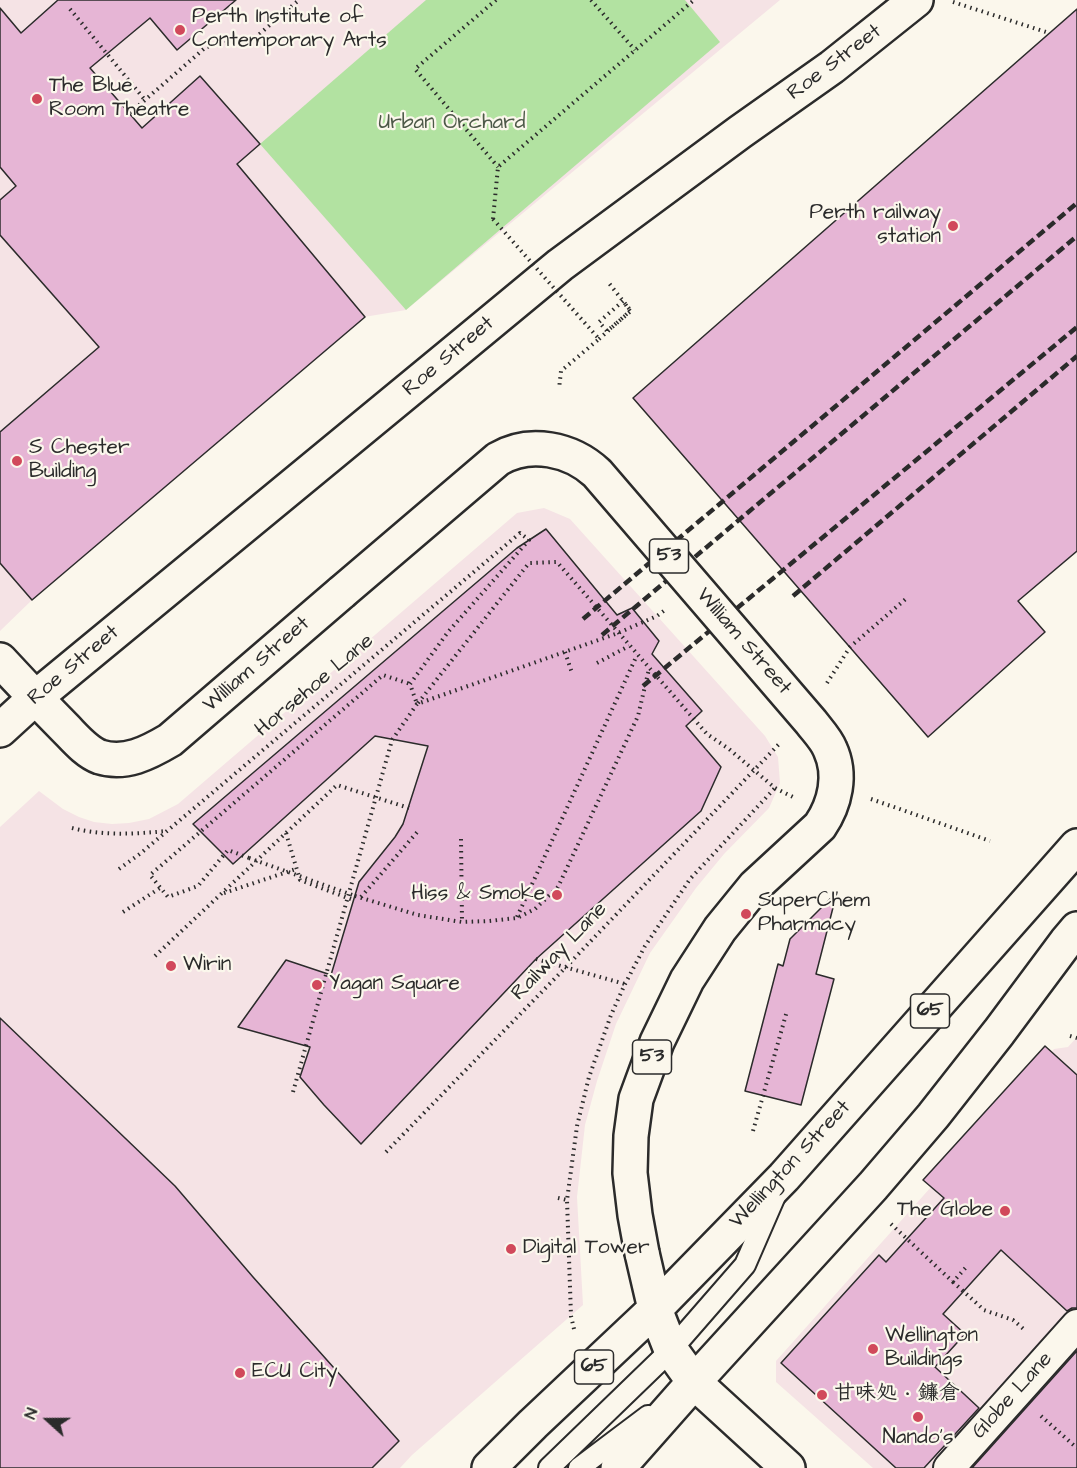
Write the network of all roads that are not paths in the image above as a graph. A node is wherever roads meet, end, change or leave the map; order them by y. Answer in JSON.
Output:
{"nodes":[{"id":1,"x":916,"y":1,"type":"edge"},
{"id":2,"x":0,"y":660,"type":"edge"},
{"id":3,"x":35,"y":698,"type":"junction"},
{"id":4,"x":0,"y":730,"type":"edge"},
{"id":5,"x":1077,"y":846,"type":"edge"},
{"id":6,"x":1077,"y":929,"type":"edge"},
{"id":7,"x":784,"y":1177,"type":"junction"},
{"id":8,"x":655,"y":1309,"type":"junction"},
{"id":9,"x":1077,"y":1325,"type":"edge"},
{"id":10,"x":672,"y":1350,"type":"junction"},
{"id":11,"x":694,"y":1382,"type":"junction"},
{"id":12,"x":489,"y":1468,"type":"edge"},
{"id":13,"x":549,"y":1468,"type":"edge"},
{"id":14,"x":579,"y":1468,"type":"edge"},
{"id":15,"x":618,"y":1468,"type":"edge"},
{"id":16,"x":788,"y":1468,"type":"edge"},
{"id":17,"x":949,"y":1468,"type":"edge"}],
"edges":[{"from":1,"to":3,"type":"main road","name":"Roe Street"},
{"from":2,"to":3,"type":"main road","name":"William Street","number":"53"},
{"from":3,"to":4,"type":"main road","name":"Roe Street"},
{"from":3,"to":8,"type":"main road","name":"William Street","number":"53","bridge":true},
{"from":5,"to":7,"type":"main road","name":"Wellington Street","number":"65"},
{"from":6,"to":11,"type":"main road"},
{"from":7,"to":8,"type":"main road","name":"Wellington Street","number":"65"},
{"from":7,"to":10,"type":"lane"},
{"from":8,"to":10,"type":"main road","name":"William Street","number":"53"},
{"from":8,"to":12,"type":"main road","name":"Wellington Street","number":"65"},
{"from":9,"to":17,"type":"street","name":"Globe Lane"},
{"from":10,"to":11,"type":"main road","name":"William Street","number":"53"},
{"from":10,"to":13,"type":"lane"},
{"from":11,"to":14,"type":"lane"},
{"from":11,"to":15,"type":"main road"},
{"from":11,"to":16,"type":"main road","name":"William Street","number":"53"}]}
